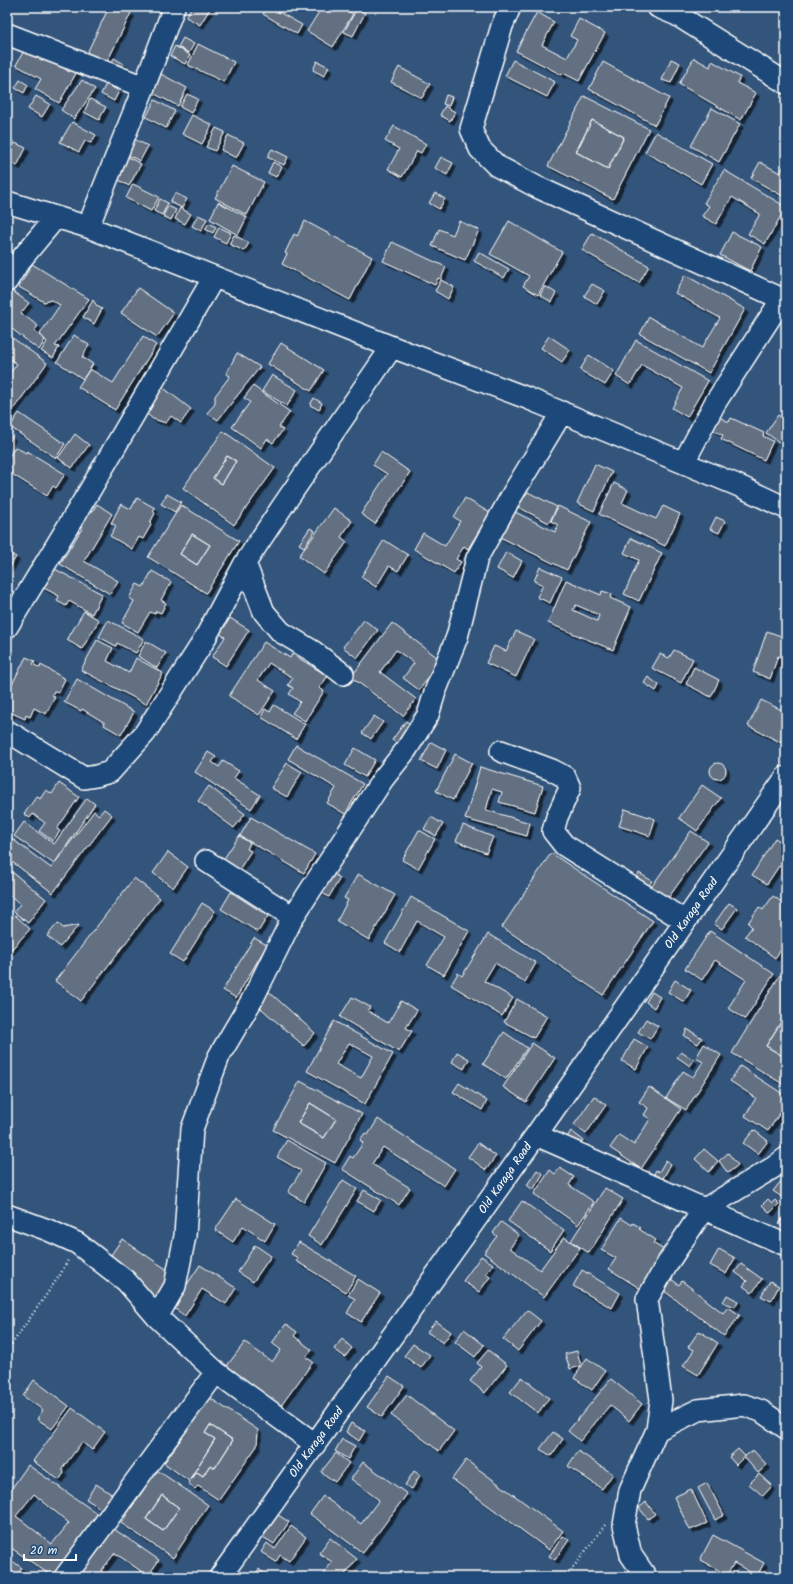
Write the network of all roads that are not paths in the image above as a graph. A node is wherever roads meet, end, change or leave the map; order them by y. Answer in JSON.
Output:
{"nodes":[{"id":1,"x":174,"y":7,"type":"edge"},
{"id":2,"x":510,"y":7,"type":"edge"},
{"id":3,"x":658,"y":7,"type":"edge"},
{"id":4,"x":7,"y":34,"type":"edge"},
{"id":5,"x":786,"y":84,"type":"edge"},
{"id":6,"x":144,"y":87,"type":"junction"},
{"id":7,"x":7,"y":202,"type":"edge"},
{"id":8,"x":56,"y":217,"type":"junction"},
{"id":9,"x":88,"y":227,"type":"junction"},
{"id":10,"x":214,"y":277,"type":"junction"},
{"id":11,"x":7,"y":281,"type":"edge"},
{"id":12,"x":784,"y":296,"type":"edge"},
{"id":13,"x":392,"y":347,"type":"junction"},
{"id":14,"x":562,"y":412,"type":"junction"},
{"id":15,"x":684,"y":462,"type":"junction"},
{"id":16,"x":786,"y":508,"type":"edge"},
{"id":17,"x":245,"y":563,"type":"junction"},
{"id":18,"x":7,"y":627,"type":"edge"},
{"id":19,"x":343,"y":674,"type":"dead end"},
{"id":20,"x":7,"y":731,"type":"edge"},
{"id":21,"x":501,"y":751,"type":"dead end"},
{"id":22,"x":786,"y":777,"type":"edge"},
{"id":23,"x":206,"y":861,"type":"dead end"},
{"id":24,"x":293,"y":917,"type":"junction"},
{"id":25,"x":685,"y":921,"type":"junction"},
{"id":26,"x":536,"y":1135,"type":"junction"},
{"id":27,"x":786,"y":1158,"type":"edge"},
{"id":28,"x":703,"y":1210,"type":"junction"},
{"id":29,"x":7,"y":1215,"type":"edge"},
{"id":30,"x":786,"y":1246,"type":"edge"},
{"id":31,"x":156,"y":1316,"type":"junction"},
{"id":32,"x":216,"y":1372,"type":"junction"},
{"id":33,"x":786,"y":1428,"type":"edge"},
{"id":34,"x":656,"y":1430,"type":"junction"},
{"id":35,"x":316,"y":1444,"type":"junction"},
{"id":36,"x":66,"y":1577,"type":"edge"},
{"id":37,"x":220,"y":1577,"type":"edge"},
{"id":38,"x":646,"y":1577,"type":"edge"}],
"edges":[{"from":1,"to":6,"type":"street"},
{"from":2,"to":12,"type":"street"},
{"from":3,"to":5,"type":"street"},
{"from":4,"to":6,"type":"street"},
{"from":6,"to":9,"type":"street"},
{"from":7,"to":8,"type":"street"},
{"from":8,"to":9,"type":"street"},
{"from":8,"to":11,"type":"street"},
{"from":9,"to":10,"type":"street"},
{"from":10,"to":13,"type":"street"},
{"from":10,"to":18,"type":"street"},
{"from":12,"to":15,"type":"street"},
{"from":13,"to":14,"type":"street"},
{"from":13,"to":17,"type":"street"},
{"from":14,"to":15,"type":"street"},
{"from":14,"to":24,"type":"street"},
{"from":15,"to":16,"type":"street"},
{"from":17,"to":19,"type":"street"},
{"from":17,"to":20,"type":"street"},
{"from":21,"to":25,"type":"street"},
{"from":22,"to":25,"type":"street","name":"Old Karaga Road"},
{"from":23,"to":24,"type":"street"},
{"from":24,"to":31,"type":"street"},
{"from":25,"to":26,"type":"street","name":"Old Karaga Road"},
{"from":26,"to":28,"type":"street"},
{"from":26,"to":35,"type":"street","name":"Old Karaga Road"},
{"from":27,"to":28,"type":"street"},
{"from":28,"to":30,"type":"street"},
{"from":28,"to":34,"type":"street"},
{"from":29,"to":31,"type":"street"},
{"from":31,"to":32,"type":"street"},
{"from":32,"to":35,"type":"street"},
{"from":32,"to":36,"type":"street"},
{"from":33,"to":34,"type":"street"},
{"from":34,"to":38,"type":"street"},
{"from":35,"to":37,"type":"street","name":"Old Karaga Road"}]}
